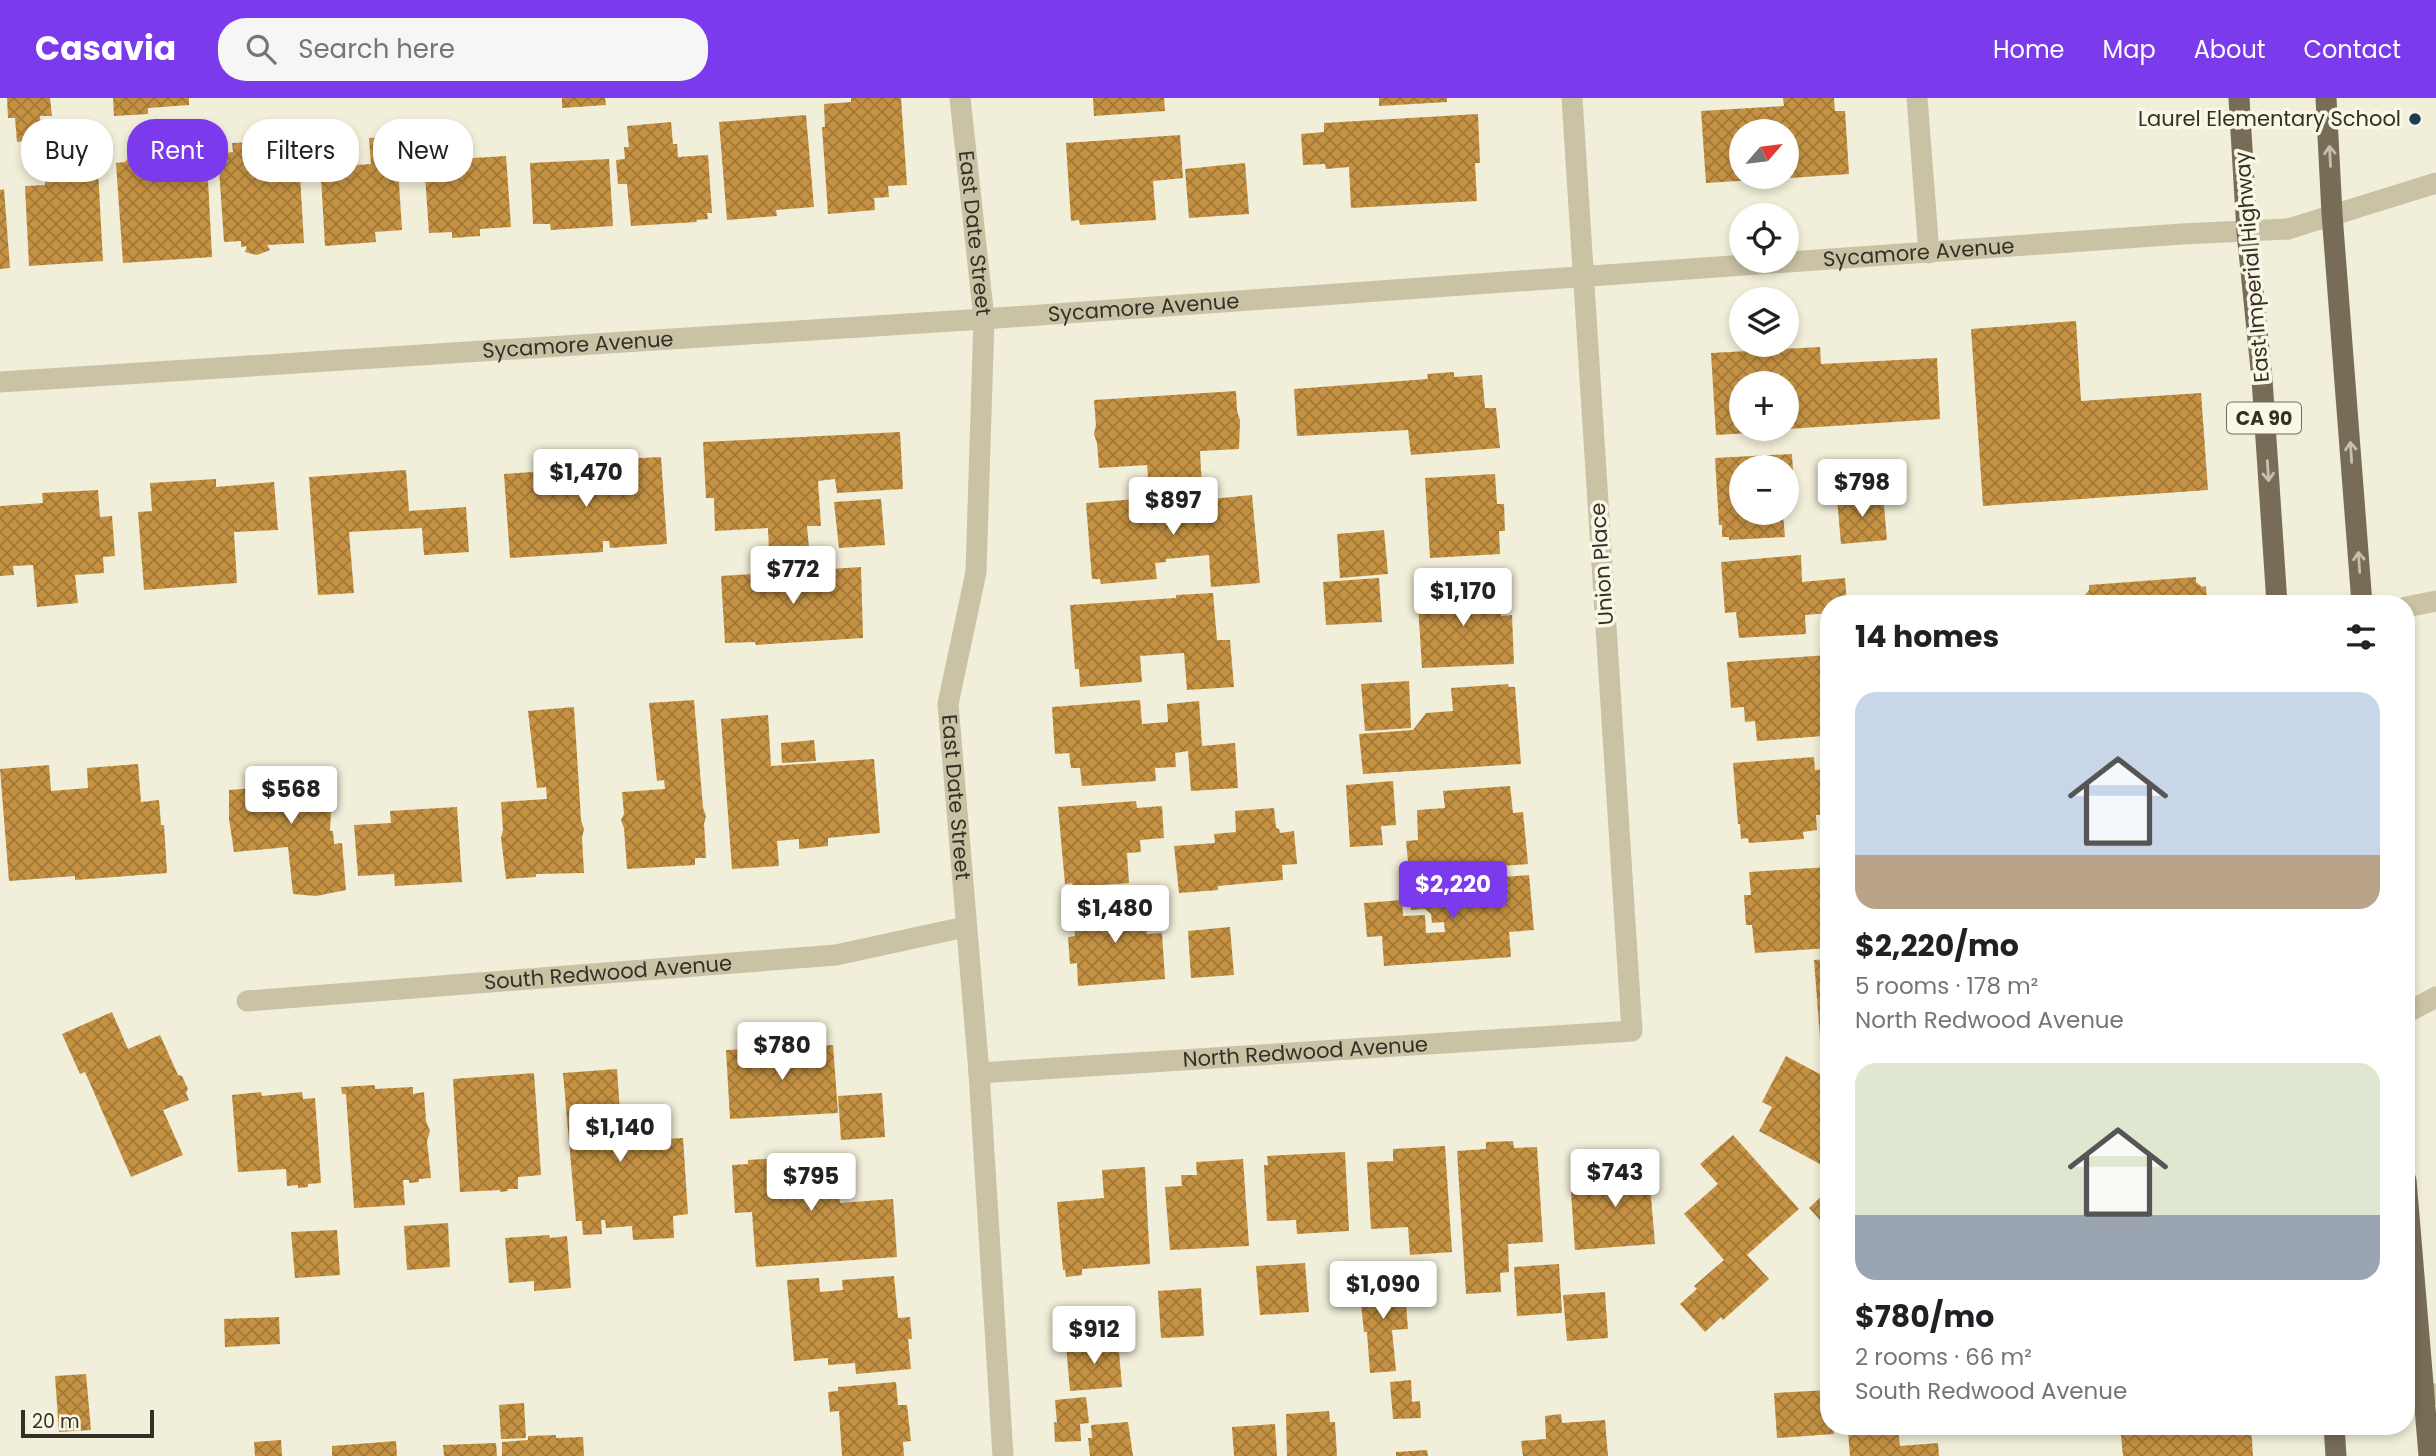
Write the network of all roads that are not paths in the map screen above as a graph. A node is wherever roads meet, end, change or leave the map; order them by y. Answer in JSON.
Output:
{"nodes":[{"id":1,"x":960,"y":98,"type":"edge"},
{"id":2,"x":1572,"y":98,"type":"edge"},
{"id":3,"x":1917,"y":98,"type":"edge"},
{"id":4,"x":2239,"y":98,"type":"edge"},
{"id":5,"x":2326,"y":98,"type":"edge"},
{"id":6,"x":2436,"y":183,"type":"edge"},
{"id":7,"x":2332,"y":214,"type":"junction"},
{"id":8,"x":2247,"y":232,"type":"junction"},
{"id":9,"x":1928,"y":253,"type":"junction"},
{"id":10,"x":1584,"y":277,"type":"junction"},
{"id":11,"x":984,"y":319,"type":"junction"},
{"id":12,"x":0,"y":382,"type":"edge"},
{"id":13,"x":2276,"y":595,"type":"edge"},
{"id":14,"x":2361,"y":595,"type":"edge"},
{"id":15,"x":2436,"y":601,"type":"edge"},
{"id":16,"x":2415,"y":605,"type":"edge"},
{"id":17,"x":965,"y":927,"type":"junction"},
{"id":18,"x":2436,"y":997,"type":"edge"},
{"id":19,"x":247,"y":1001,"type":"dead end"},
{"id":20,"x":2415,"y":1008,"type":"edge"},
{"id":21,"x":1632,"y":1031,"type":"joint"},
{"id":22,"x":979,"y":1073,"type":"junction"},
{"id":23,"x":2415,"y":1302,"type":"edge"},
{"id":24,"x":2422,"y":1396,"type":"edge"},
{"id":25,"x":2335,"y":1435,"type":"edge"},
{"id":26,"x":1003,"y":1456,"type":"edge"},
{"id":27,"x":2336,"y":1456,"type":"edge"},
{"id":28,"x":2429,"y":1456,"type":"edge"}],
"edges":[{"from":1,"to":11,"type":"street","name":"East Date Street"},
{"from":2,"to":10,"type":"street","name":"Union Place"},
{"from":3,"to":9,"type":"street"},
{"from":4,"to":8,"type":"main road","name":"East Imperial Highway","number":"CA 90"},
{"from":7,"to":5,"type":"main road","one_way":true},
{"from":6,"to":7,"type":"street","name":"Sycamore Avenue"},
{"from":7,"to":8,"type":"street","name":"Sycamore Avenue"},
{"from":14,"to":7,"type":"main road","one_way":true},
{"from":8,"to":9,"type":"street","name":"Sycamore Avenue"},
{"from":8,"to":13,"type":"main road","name":"East Imperial Highway","number":"CA 90","one_way":true},
{"from":9,"to":10,"type":"street","name":"Sycamore Avenue"},
{"from":10,"to":11,"type":"street","name":"Sycamore Avenue"},
{"from":10,"to":21,"type":"street","name":"Union Place"},
{"from":11,"to":12,"type":"street","name":"Sycamore Avenue"},
{"from":11,"to":17,"type":"street","name":"East Date Street"},
{"from":15,"to":16,"type":"street"},
{"from":17,"to":19,"type":"street","name":"South Redwood Avenue"},
{"from":17,"to":22,"type":"street","name":"East Date Street"},
{"from":18,"to":20,"type":"street"},
{"from":21,"to":22,"type":"street","name":"North Redwood Avenue"},
{"from":22,"to":26,"type":"street","name":"East Date Street"},
{"from":23,"to":24,"type":"main road"},
{"from":24,"to":28,"type":"main road"},
{"from":25,"to":27,"type":"main road"}]}
